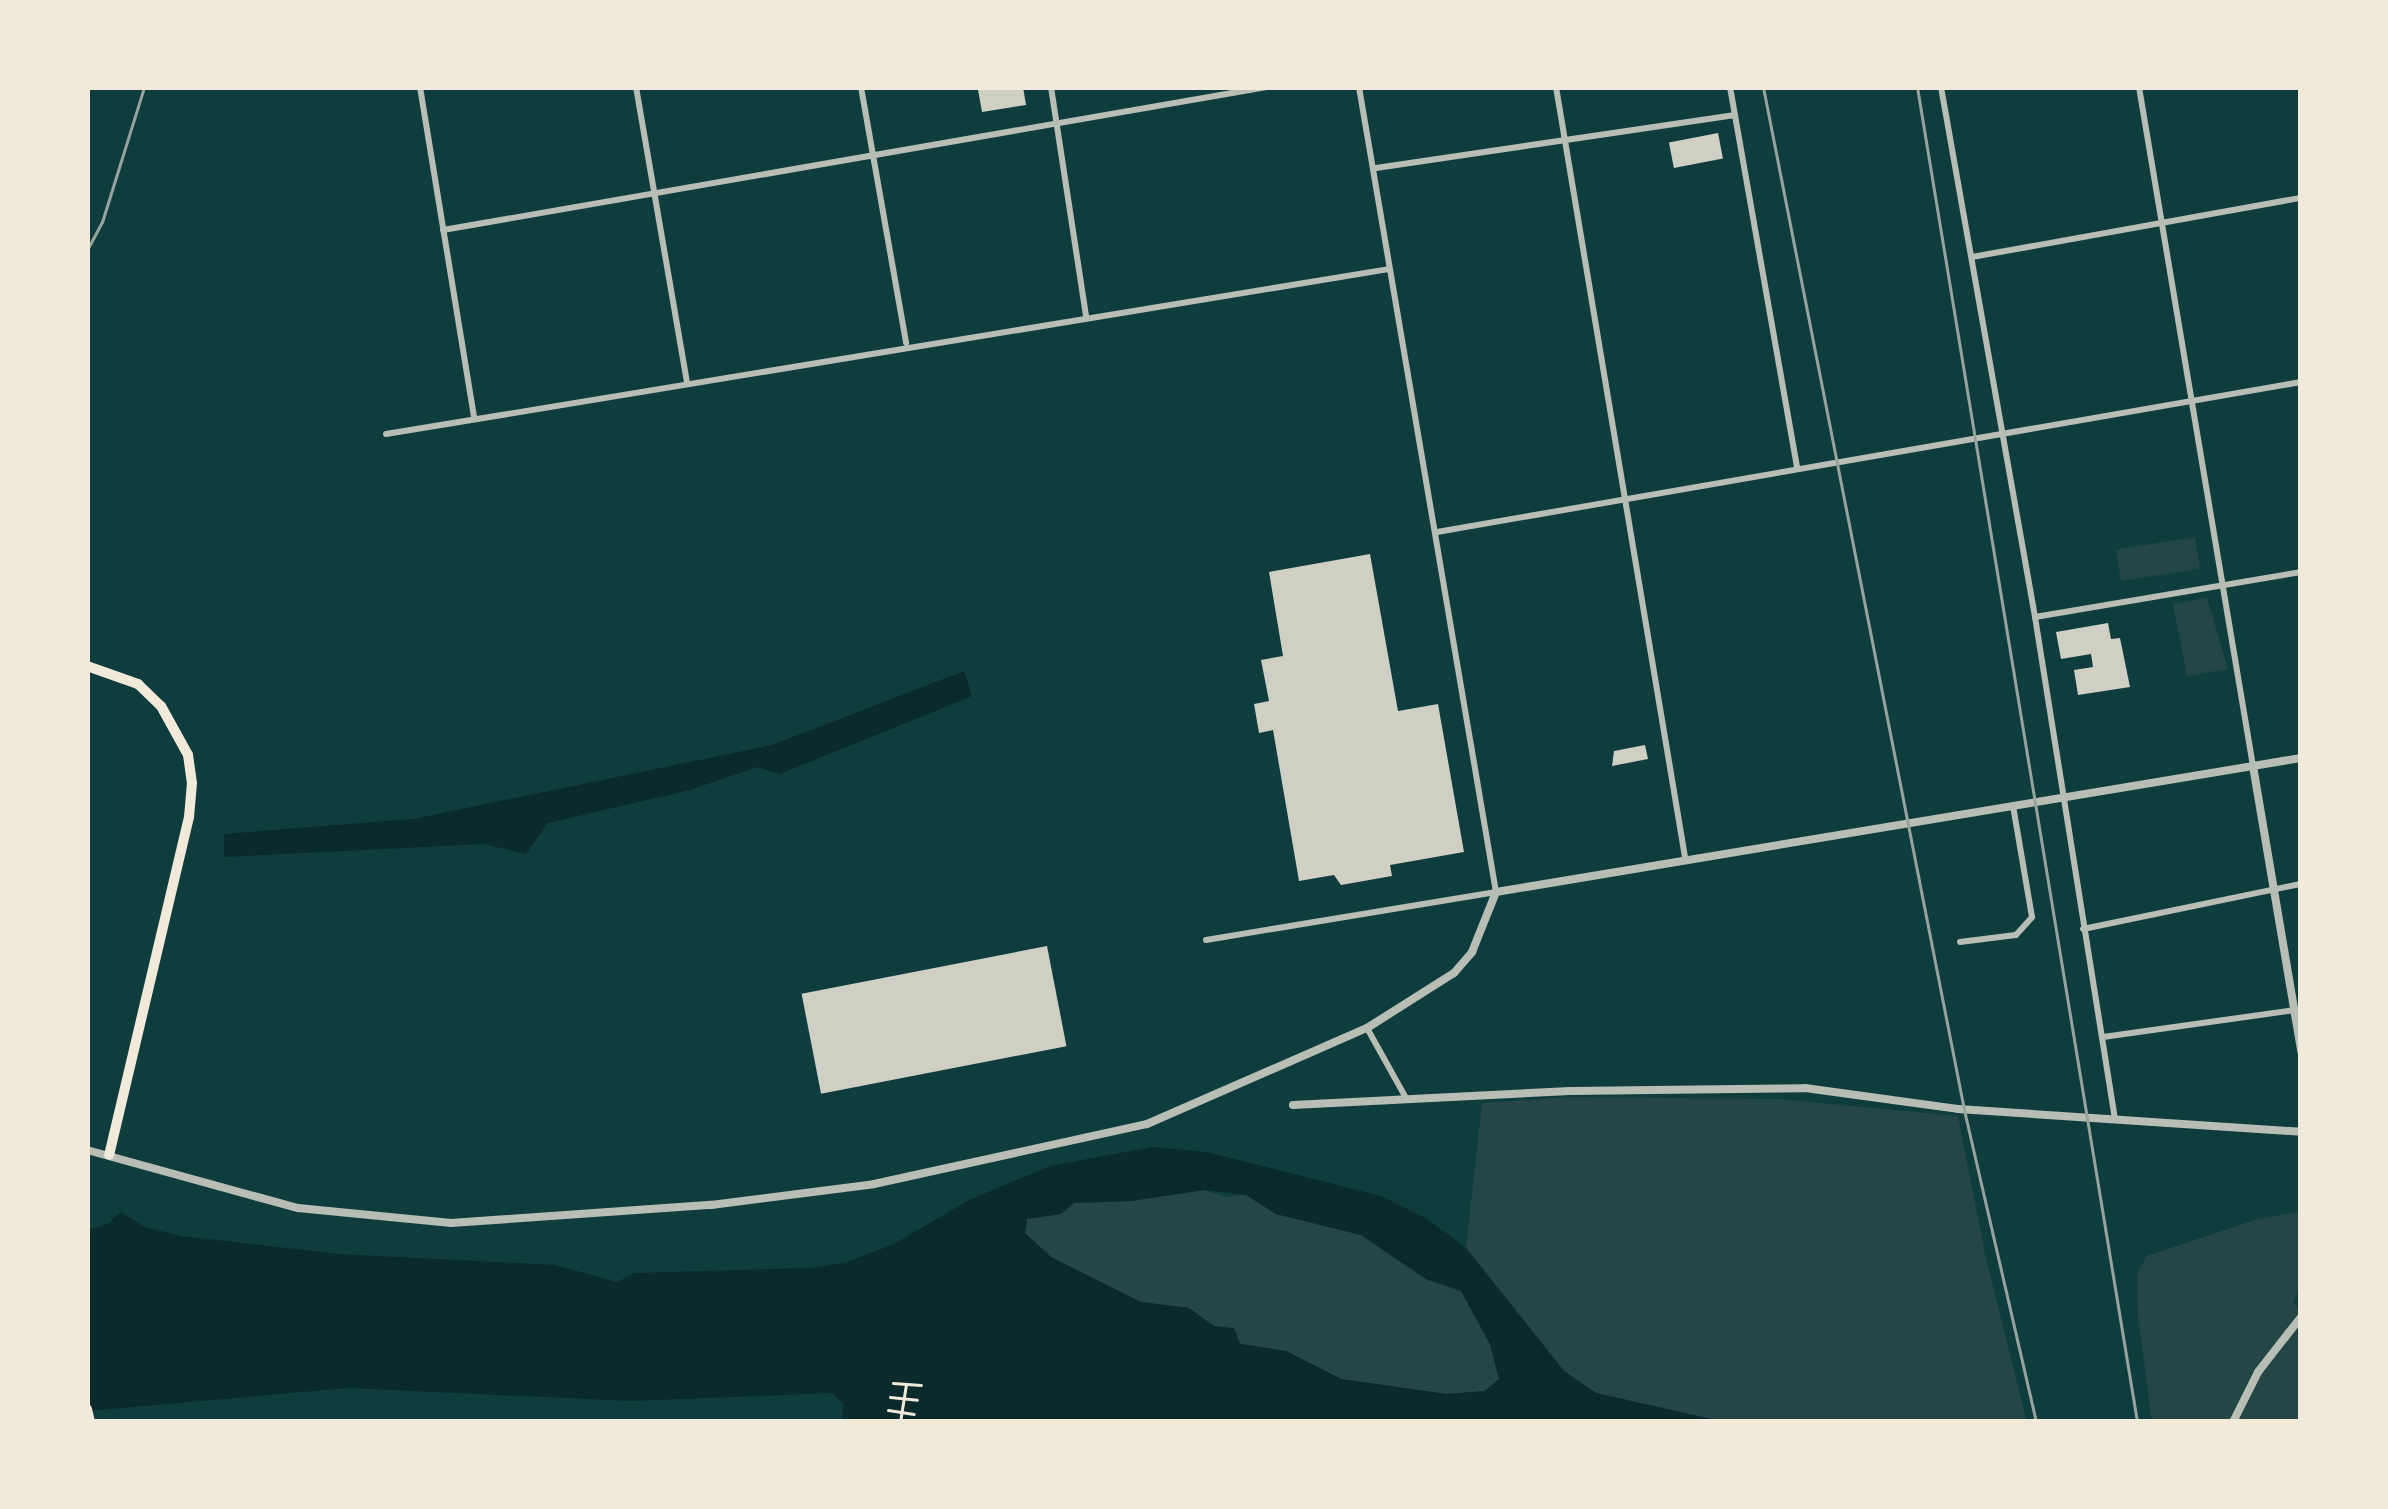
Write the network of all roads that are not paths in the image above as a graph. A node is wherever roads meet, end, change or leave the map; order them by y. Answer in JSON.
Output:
{"nodes":[{"id":1,"x":419,"y":87,"type":"edge"},
{"id":2,"x":636,"y":87,"type":"edge"},
{"id":3,"x":861,"y":87,"type":"edge"},
{"id":4,"x":1051,"y":87,"type":"edge"},
{"id":5,"x":1267,"y":87,"type":"edge"},
{"id":6,"x":1360,"y":87,"type":"edge"},
{"id":7,"x":1556,"y":87,"type":"edge"},
{"id":8,"x":1730,"y":87,"type":"edge"},
{"id":9,"x":1941,"y":87,"type":"edge"},
{"id":10,"x":2139,"y":87,"type":"edge"},
{"id":11,"x":1735,"y":115,"type":"junction"},
{"id":12,"x":1057,"y":125,"type":"junction"},
{"id":13,"x":1565,"y":141,"type":"junction"},
{"id":14,"x":872,"y":156,"type":"junction"},
{"id":15,"x":1376,"y":168,"type":"junction"},
{"id":16,"x":654,"y":194,"type":"junction"},
{"id":17,"x":2301,"y":198,"type":"edge"},
{"id":18,"x":2164,"y":223,"type":"junction"},
{"id":19,"x":442,"y":230,"type":"junction"},
{"id":20,"x":1972,"y":257,"type":"junction"},
{"id":21,"x":1390,"y":268,"type":"junction"},
{"id":22,"x":1086,"y":316,"type":"junction"},
{"id":23,"x":906,"y":345,"type":"junction"},
{"id":24,"x":687,"y":382,"type":"junction"},
{"id":25,"x":2301,"y":382,"type":"edge"},
{"id":26,"x":2191,"y":401,"type":"junction"},
{"id":27,"x":474,"y":417,"type":"junction"},
{"id":28,"x":386,"y":434,"type":"dead end"},
{"id":29,"x":2000,"y":435,"type":"junction"},
{"id":30,"x":1797,"y":470,"type":"junction"},
{"id":31,"x":1624,"y":497,"type":"junction"},
{"id":32,"x":1437,"y":532,"type":"junction"},
{"id":33,"x":2301,"y":572,"type":"edge"},
{"id":34,"x":2221,"y":586,"type":"junction"},
{"id":35,"x":2035,"y":617,"type":"junction"},
{"id":36,"x":87,"y":666,"type":"edge"},
{"id":37,"x":2301,"y":758,"type":"edge"},
{"id":38,"x":2253,"y":766,"type":"junction"},
{"id":39,"x":2063,"y":794,"type":"junction"},
{"id":40,"x":2012,"y":802,"type":"junction"},
{"id":41,"x":1685,"y":857,"type":"junction"},
{"id":42,"x":2301,"y":884,"type":"edge"},
{"id":43,"x":2275,"y":889,"type":"junction"},
{"id":44,"x":1496,"y":892,"type":"junction"},
{"id":45,"x":2083,"y":929,"type":"junction"},
{"id":46,"x":1206,"y":940,"type":"dead end"},
{"id":47,"x":1960,"y":942,"type":"dead end"},
{"id":48,"x":2298,"y":1010,"type":"edge"},
{"id":49,"x":1367,"y":1028,"type":"junction"},
{"id":50,"x":2103,"y":1037,"type":"junction"},
{"id":51,"x":2301,"y":1052,"type":"edge"},
{"id":52,"x":1407,"y":1100,"type":"junction"},
{"id":53,"x":1293,"y":1106,"type":"dead end"},
{"id":54,"x":2116,"y":1123,"type":"junction"},
{"id":55,"x":2301,"y":1132,"type":"edge"},
{"id":56,"x":87,"y":1150,"type":"edge"},
{"id":57,"x":109,"y":1155,"type":"junction"},
{"id":58,"x":2301,"y":1317,"type":"edge"},
{"id":59,"x":87,"y":1409,"type":"edge"},
{"id":60,"x":90,"y":1422,"type":"edge"},
{"id":61,"x":2233,"y":1422,"type":"edge"}],
"edges":[{"from":1,"to":19,"type":"street"},
{"from":2,"to":16,"type":"street"},
{"from":3,"to":14,"type":"street"},
{"from":4,"to":12,"type":"street"},
{"from":5,"to":12,"type":"street"},
{"from":6,"to":15,"type":"street"},
{"from":7,"to":13,"type":"street"},
{"from":8,"to":11,"type":"street"},
{"from":9,"to":20,"type":"street"},
{"from":10,"to":18,"type":"street"},
{"from":11,"to":13,"type":"street"},
{"from":11,"to":30,"type":"street"},
{"from":12,"to":14,"type":"street"},
{"from":12,"to":22,"type":"street"},
{"from":13,"to":15,"type":"street"},
{"from":13,"to":31,"type":"street"},
{"from":14,"to":16,"type":"street"},
{"from":14,"to":23,"type":"street"},
{"from":15,"to":21,"type":"street"},
{"from":16,"to":19,"type":"street"},
{"from":16,"to":24,"type":"street"},
{"from":17,"to":18,"type":"street"},
{"from":18,"to":20,"type":"street"},
{"from":18,"to":26,"type":"street"},
{"from":19,"to":27,"type":"street"},
{"from":20,"to":29,"type":"street"},
{"from":21,"to":22,"type":"street"},
{"from":21,"to":32,"type":"street"},
{"from":22,"to":23,"type":"street"},
{"from":23,"to":24,"type":"street"},
{"from":24,"to":27,"type":"street"},
{"from":25,"to":26,"type":"street"},
{"from":26,"to":29,"type":"street"},
{"from":26,"to":34,"type":"street"},
{"from":27,"to":28,"type":"street"},
{"from":29,"to":30,"type":"street"},
{"from":29,"to":35,"type":"street"},
{"from":30,"to":31,"type":"street"},
{"from":31,"to":32,"type":"street"},
{"from":31,"to":41,"type":"street"},
{"from":32,"to":44,"type":"street"},
{"from":33,"to":34,"type":"street"},
{"from":34,"to":35,"type":"street"},
{"from":34,"to":38,"type":"street"},
{"from":35,"to":39,"type":"street"},
{"from":36,"to":57,"type":"highway"},
{"from":37,"to":38,"type":"street"},
{"from":38,"to":39,"type":"street"},
{"from":38,"to":43,"type":"street"},
{"from":39,"to":40,"type":"street"},
{"from":39,"to":45,"type":"street"},
{"from":40,"to":41,"type":"street"},
{"from":40,"to":47,"type":"street"},
{"from":41,"to":44,"type":"street"},
{"from":42,"to":43,"type":"street"},
{"from":43,"to":45,"type":"street"},
{"from":43,"to":48,"type":"street"},
{"from":44,"to":46,"type":"street"},
{"from":44,"to":49,"type":"street"},
{"from":45,"to":50,"type":"street"},
{"from":48,"to":50,"type":"street"},
{"from":48,"to":51,"type":"street"},
{"from":49,"to":52,"type":"street"},
{"from":49,"to":57,"type":"street"},
{"from":50,"to":54,"type":"street"},
{"from":52,"to":53,"type":"street"},
{"from":52,"to":54,"type":"street"},
{"from":54,"to":55,"type":"street"},
{"from":56,"to":57,"type":"street"},
{"from":58,"to":61,"type":"street"},
{"from":59,"to":60,"type":"highway"}]}
